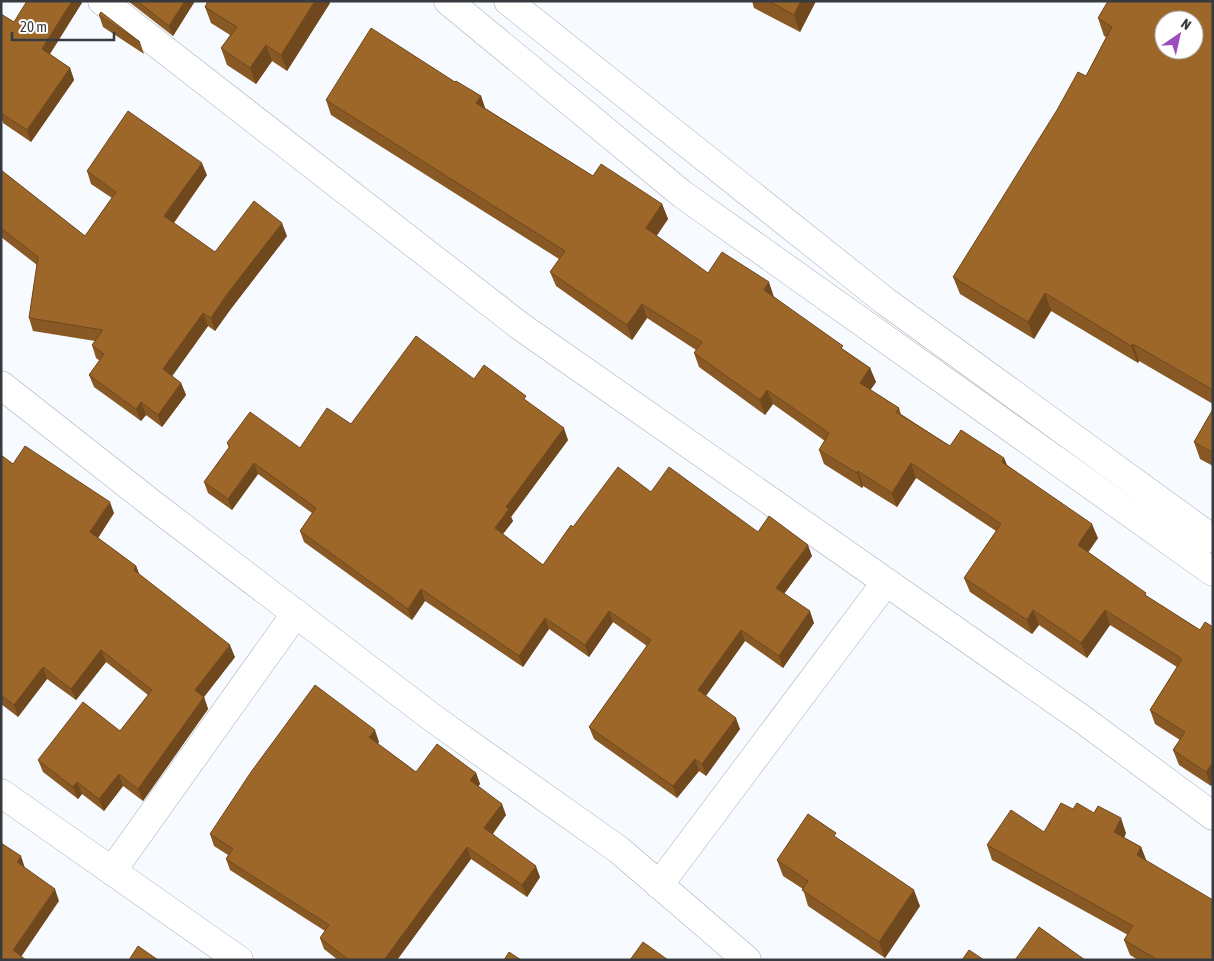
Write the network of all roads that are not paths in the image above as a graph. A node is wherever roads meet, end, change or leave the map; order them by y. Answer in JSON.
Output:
{"nodes":[{"id":1,"x":102,"y":1,"type":"edge"},
{"id":2,"x":448,"y":1,"type":"edge"},
{"id":3,"x":508,"y":1,"type":"edge"},
{"id":4,"x":1,"y":385,"type":"edge"},
{"id":5,"x":1213,"y":539,"type":"edge"},
{"id":6,"x":1213,"y":572,"type":"edge"},
{"id":7,"x":886,"y":582,"type":"junction"},
{"id":8,"x":296,"y":613,"type":"junction"},
{"id":9,"x":1,"y":794,"type":"edge"},
{"id":10,"x":1213,"y":816,"type":"edge"},
{"id":11,"x":112,"y":871,"type":"junction"},
{"id":12,"x":659,"y":885,"type":"junction"},
{"id":13,"x":239,"y":960,"type":"edge"},
{"id":14,"x":747,"y":960,"type":"edge"}],
"edges":[{"from":1,"to":7,"type":"street"},
{"from":2,"to":6,"type":"street"},
{"from":3,"to":5,"type":"street"},
{"from":4,"to":8,"type":"street"},
{"from":7,"to":10,"type":"street"},
{"from":7,"to":12,"type":"street"},
{"from":8,"to":11,"type":"street"},
{"from":8,"to":12,"type":"street"},
{"from":9,"to":11,"type":"street"},
{"from":11,"to":13,"type":"street"},
{"from":12,"to":14,"type":"street"}]}
